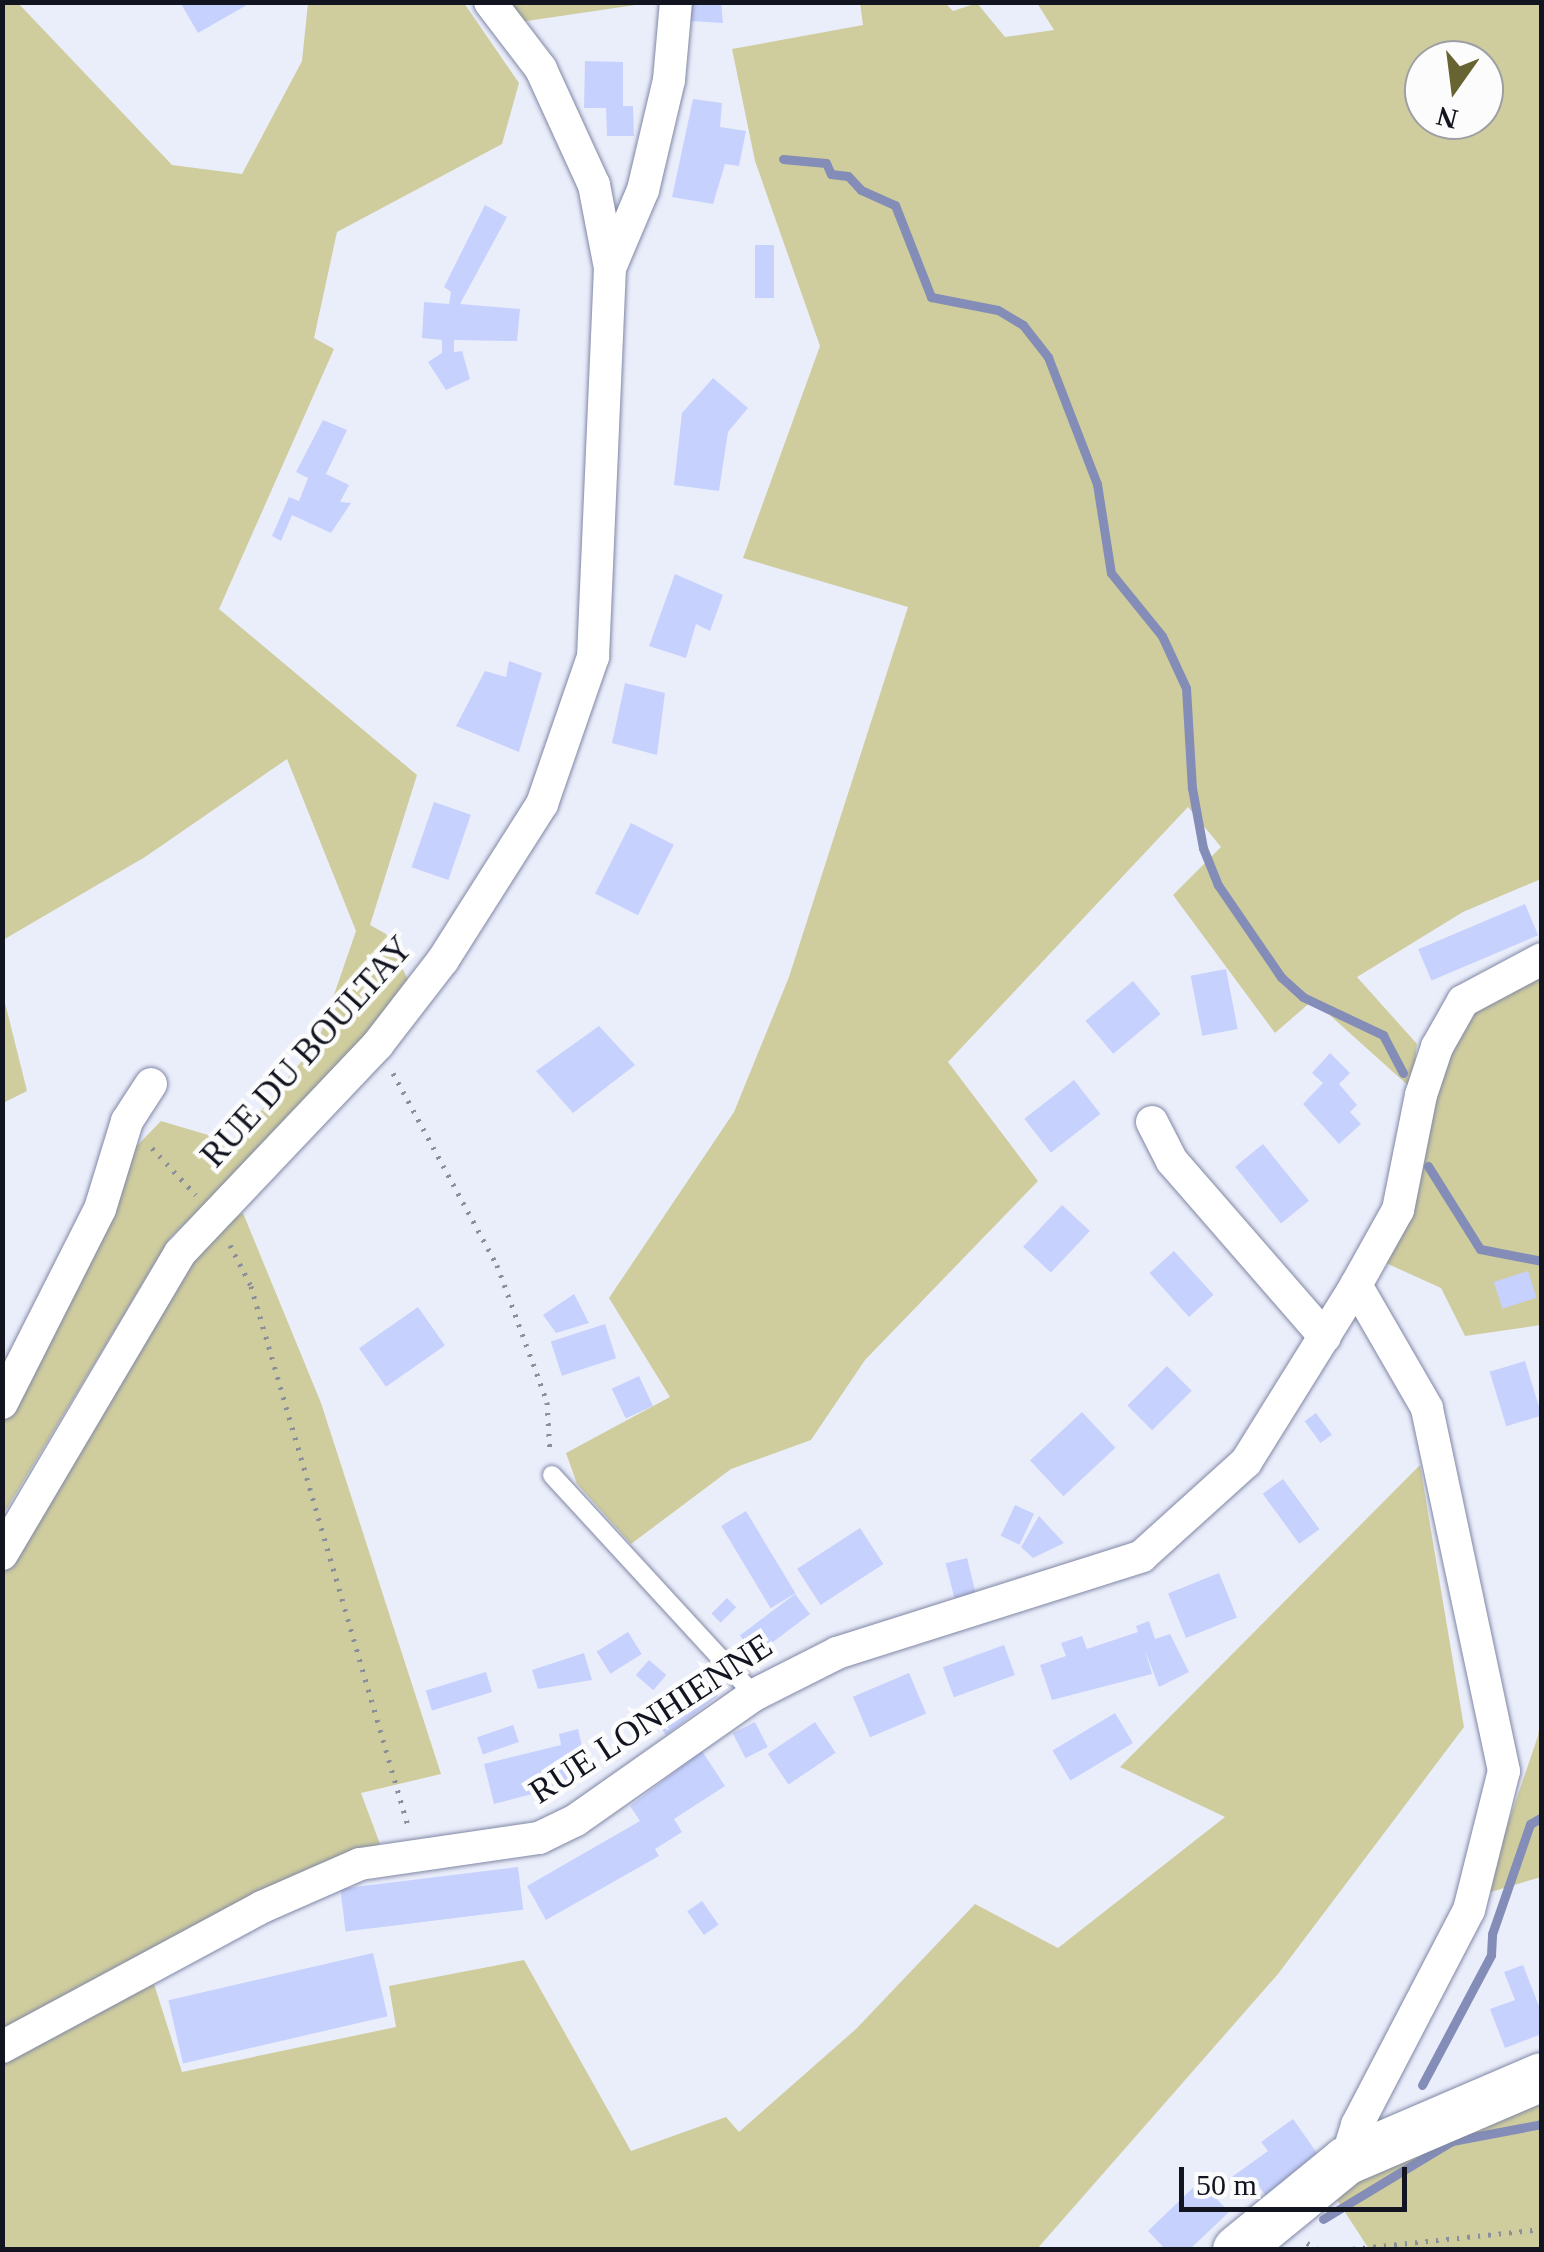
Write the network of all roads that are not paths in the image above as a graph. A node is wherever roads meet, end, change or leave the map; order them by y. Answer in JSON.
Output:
{"nodes":[{"id":1,"x":490,"y":2,"type":"edge"},
{"id":2,"x":676,"y":2,"type":"edge"},
{"id":3,"x":610,"y":268,"type":"junction"},
{"id":4,"x":1542,"y":959,"type":"edge"},
{"id":5,"x":151,"y":1084,"type":"dead end"},
{"id":6,"x":1152,"y":1122,"type":"dead end"},
{"id":7,"x":1356,"y":1285,"type":"junction"},
{"id":8,"x":1325,"y":1337,"type":"junction"},
{"id":9,"x":2,"y":1403,"type":"edge"},
{"id":10,"x":552,"y":1475,"type":"road end"},
{"id":11,"x":2,"y":1554,"type":"edge"},
{"id":12,"x":754,"y":1694,"type":"junction"},
{"id":13,"x":2,"y":2047,"type":"edge"},
{"id":14,"x":1542,"y":2077,"type":"edge"},
{"id":15,"x":1346,"y":2161,"type":"junction"},
{"id":16,"x":1238,"y":2250,"type":"edge"}],
"edges":[{"from":1,"to":3,"type":"street","name":"RUE DU BOULTAY"},
{"from":2,"to":3,"type":"street"},
{"from":3,"to":11,"type":"street","name":"RUE DU BOULTAY"},
{"from":4,"to":7,"type":"street","name":"RUE LONHIENNE"},
{"from":5,"to":9,"type":"street"},
{"from":6,"to":8,"type":"street"},
{"from":7,"to":8,"type":"street","name":"RUE LONHIENNE"},
{"from":7,"to":15,"type":"street"},
{"from":8,"to":12,"type":"street","name":"RUE LONHIENNE"},
{"from":10,"to":12,"type":"lane"},
{"from":12,"to":13,"type":"street","name":"RUE LONHIENNE"},
{"from":14,"to":15,"type":"street"},
{"from":15,"to":16,"type":"street"}]}
